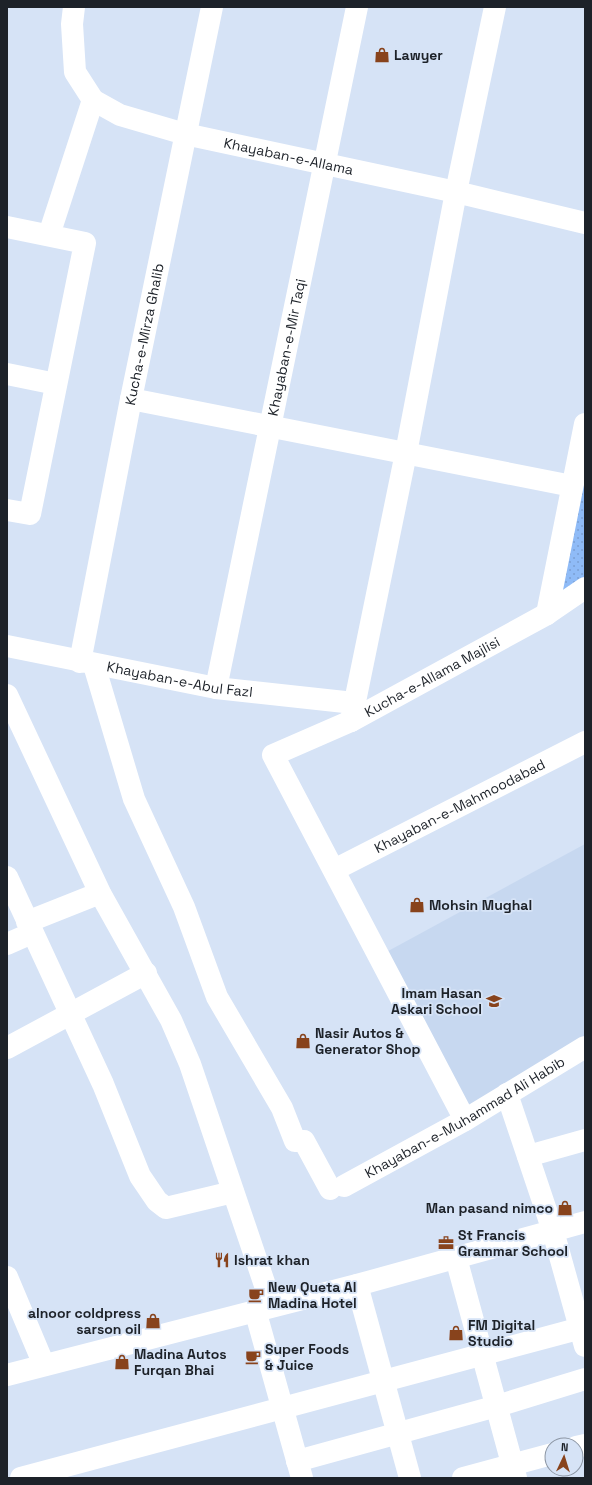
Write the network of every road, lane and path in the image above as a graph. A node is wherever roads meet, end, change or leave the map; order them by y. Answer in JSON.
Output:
{"nodes":[{"id":1,"x":74,"y":7,"type":"edge"},
{"id":2,"x":212,"y":7,"type":"edge"},
{"id":3,"x":357,"y":7,"type":"edge"},
{"id":4,"x":495,"y":7,"type":"edge"},
{"id":5,"x":93,"y":100,"type":"junction"},
{"id":6,"x":185,"y":134,"type":"junction"},
{"id":7,"x":324,"y":165,"type":"junction"},
{"id":8,"x":456,"y":192,"type":"junction"},
{"id":9,"x":585,"y":223,"type":"edge"},
{"id":10,"x":7,"y":227,"type":"edge"},
{"id":11,"x":50,"y":235,"type":"junction"},
{"id":12,"x":7,"y":374,"type":"edge"},
{"id":13,"x":56,"y":384,"type":"junction"},
{"id":14,"x":131,"y":400,"type":"junction"},
{"id":15,"x":585,"y":424,"type":"edge"},
{"id":16,"x":270,"y":427,"type":"junction"},
{"id":17,"x":406,"y":453,"type":"junction"},
{"id":18,"x":572,"y":486,"type":"junction"},
{"id":19,"x":7,"y":510,"type":"edge"},
{"id":20,"x":585,"y":588,"type":"edge"},
{"id":21,"x":547,"y":614,"type":"junction"},
{"id":22,"x":7,"y":646,"type":"edge"},
{"id":23,"x":87,"y":663,"type":"junction"},
{"id":24,"x":216,"y":688,"type":"junction"},
{"id":25,"x":7,"y":695,"type":"edge"},
{"id":26,"x":353,"y":712,"type":"junction"},
{"id":27,"x":585,"y":742,"type":"edge"},
{"id":28,"x":334,"y":870,"type":"junction"},
{"id":29,"x":7,"y":877,"type":"edge"},
{"id":30,"x":100,"y":893,"type":"junction"},
{"id":31,"x":30,"y":928,"type":"junction"},
{"id":32,"x":7,"y":944,"type":"edge"},
{"id":33,"x":146,"y":973,"type":"junction"},
{"id":34,"x":69,"y":1014,"type":"junction"},
{"id":35,"x":585,"y":1047,"type":"edge"},
{"id":36,"x":7,"y":1048,"type":"edge"},
{"id":37,"x":507,"y":1094,"type":"junction"},
{"id":38,"x":465,"y":1120,"type":"junction"},
{"id":39,"x":585,"y":1140,"type":"edge"},
{"id":40,"x":528,"y":1156,"type":"junction"},
{"id":41,"x":233,"y":1192,"type":"junction"},
{"id":42,"x":585,"y":1222,"type":"edge"},
{"id":43,"x":554,"y":1231,"type":"junction"},
{"id":44,"x":456,"y":1258,"type":"junction"},
{"id":45,"x":7,"y":1277,"type":"edge"},
{"id":46,"x":357,"y":1285,"type":"junction"},
{"id":47,"x":264,"y":1308,"type":"junction"},
{"id":48,"x":583,"y":1334,"type":"edge"},
{"id":49,"x":482,"y":1354,"type":"junction"},
{"id":50,"x":44,"y":1365,"type":"junction"},
{"id":51,"x":7,"y":1375,"type":"edge"},
{"id":52,"x":585,"y":1379,"type":"edge"},
{"id":53,"x":383,"y":1381,"type":"junction"},
{"id":54,"x":497,"y":1406,"type":"junction"},
{"id":55,"x":282,"y":1408,"type":"junction"},
{"id":56,"x":397,"y":1432,"type":"junction"},
{"id":57,"x":544,"y":1458,"type":"edge"},
{"id":58,"x":299,"y":1470,"type":"edge"},
{"id":59,"x":515,"y":1471,"type":"edge"},
{"id":60,"x":28,"y":1477,"type":"edge"},
{"id":61,"x":410,"y":1478,"type":"edge"},
{"id":62,"x":463,"y":1478,"type":"edge"}],
"edges":[{"from":1,"to":5,"type":"street","name":"Khayaban-e-Allama"},
{"from":2,"to":6,"type":"street","name":"Kucha-e-Mirza Ghalib"},
{"from":3,"to":7,"type":"street","name":"Khayaban-e-Mir Taqi"},
{"from":4,"to":8,"type":"street"},
{"from":5,"to":6,"type":"street","name":"Khayaban-e-Allama"},
{"from":5,"to":11,"type":"street"},
{"from":6,"to":7,"type":"street","name":"Khayaban-e-Allama"},
{"from":6,"to":14,"type":"street","name":"Kucha-e-Mirza Ghalib"},
{"from":7,"to":8,"type":"street","name":"Khayaban-e-Allama"},
{"from":7,"to":16,"type":"street","name":"Khayaban-e-Mir Taqi"},
{"from":8,"to":9,"type":"street","name":"Khayaban-e-Allama"},
{"from":8,"to":17,"type":"street"},
{"from":10,"to":11,"type":"street"},
{"from":11,"to":13,"type":"street"},
{"from":12,"to":13,"type":"street"},
{"from":13,"to":19,"type":"street"},
{"from":14,"to":16,"type":"street"},
{"from":14,"to":23,"type":"street","name":"Kucha-e-Mirza Ghalib"},
{"from":15,"to":18,"type":"street"},
{"from":16,"to":17,"type":"street"},
{"from":16,"to":24,"type":"street","name":"Khayaban-e-Mir Taqi"},
{"from":17,"to":18,"type":"street"},
{"from":17,"to":26,"type":"street"},
{"from":18,"to":21,"type":"street"},
{"from":20,"to":21,"type":"street","name":"Kucha-e-Allama Majlisi"},
{"from":21,"to":26,"type":"street","name":"Kucha-e-Allama Majlisi"},
{"from":22,"to":23,"type":"street","name":"Khayaban-e-Abul Fazl"},
{"from":23,"to":24,"type":"street","name":"Khayaban-e-Abul Fazl"},
{"from":23,"to":38,"type":"street","name":"Khayaban-e-Muhammad Ali Habib"},
{"from":24,"to":26,"type":"street","name":"Khayaban-e-Abul Fazl"},
{"from":25,"to":30,"type":"street"},
{"from":26,"to":28,"type":"street","name":"Kucha-e-Allama Majlisi"},
{"from":27,"to":28,"type":"street","name":"Khayaban-e-Mahmoodabad"},
{"from":28,"to":38,"type":"street"},
{"from":29,"to":31,"type":"street"},
{"from":30,"to":31,"type":"street"},
{"from":30,"to":33,"type":"street"},
{"from":31,"to":32,"type":"street"},
{"from":31,"to":34,"type":"street"},
{"from":33,"to":34,"type":"street"},
{"from":33,"to":41,"type":"street"},
{"from":34,"to":36,"type":"street"},
{"from":34,"to":41,"type":"street"},
{"from":35,"to":37,"type":"street","name":"Khayaban-e-Muhammad Ali Habib"},
{"from":37,"to":38,"type":"street","name":"Khayaban-e-Muhammad Ali Habib"},
{"from":37,"to":40,"type":"street"},
{"from":39,"to":40,"type":"street"},
{"from":40,"to":43,"type":"street"},
{"from":41,"to":47,"type":"street"},
{"from":42,"to":43,"type":"street"},
{"from":43,"to":44,"type":"street"},
{"from":43,"to":48,"type":"street"},
{"from":44,"to":46,"type":"street"},
{"from":44,"to":49,"type":"street"},
{"from":45,"to":50,"type":"street"},
{"from":46,"to":47,"type":"street"},
{"from":46,"to":53,"type":"street"},
{"from":47,"to":50,"type":"street"},
{"from":47,"to":55,"type":"street"},
{"from":48,"to":49,"type":"street"},
{"from":49,"to":53,"type":"street"},
{"from":49,"to":54,"type":"street"},
{"from":50,"to":51,"type":"street"},
{"from":52,"to":54,"type":"street"},
{"from":53,"to":55,"type":"street"},
{"from":53,"to":56,"type":"street"},
{"from":54,"to":56,"type":"street"},
{"from":54,"to":59,"type":"street"},
{"from":55,"to":58,"type":"street"},
{"from":55,"to":60,"type":"street"},
{"from":56,"to":58,"type":"street"},
{"from":56,"to":61,"type":"street"},
{"from":57,"to":59,"type":"street"},
{"from":59,"to":62,"type":"street"}]}
